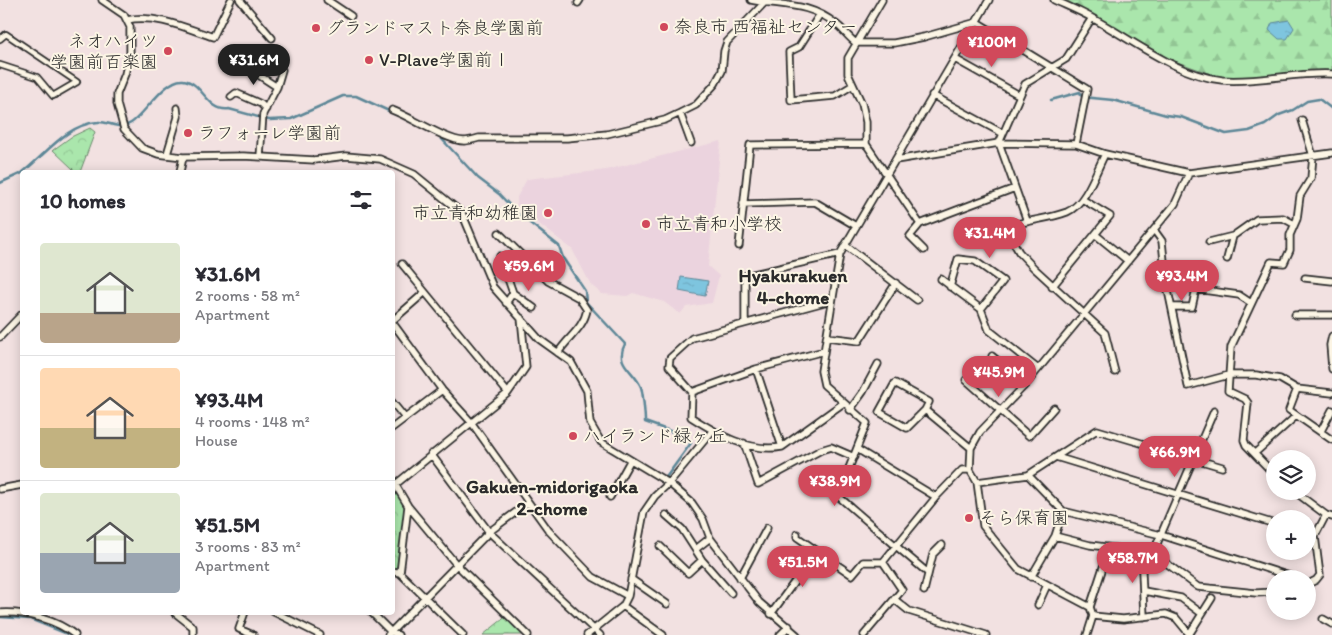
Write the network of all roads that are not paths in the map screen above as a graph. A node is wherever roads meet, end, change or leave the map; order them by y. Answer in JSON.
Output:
{"nodes":[{"id":1,"x":102,"y":0,"type":"edge"},
{"id":2,"x":231,"y":0,"type":"edge"},
{"id":3,"x":240,"y":0,"type":"edge"},
{"id":4,"x":327,"y":0,"type":"edge"},
{"id":5,"x":751,"y":0,"type":"edge"},
{"id":6,"x":882,"y":0,"type":"edge"},
{"id":7,"x":989,"y":0,"type":"edge"},
{"id":8,"x":1054,"y":0,"type":"edge"},
{"id":9,"x":766,"y":1,"type":"edge"},
{"id":10,"x":820,"y":14,"type":"junction"},
{"id":11,"x":351,"y":16,"type":"dead end"},
{"id":12,"x":1092,"y":18,"type":"junction"},
{"id":13,"x":127,"y":20,"type":"junction"},
{"id":14,"x":977,"y":22,"type":"junction"},
{"id":15,"x":272,"y":38,"type":"dead end"},
{"id":16,"x":0,"y":39,"type":"edge"},
{"id":17,"x":856,"y":43,"type":"junction"},
{"id":18,"x":244,"y":59,"type":"dead end"},
{"id":19,"x":955,"y":59,"type":"junction"},
{"id":20,"x":256,"y":64,"type":"dead end"},
{"id":21,"x":0,"y":65,"type":"edge"},
{"id":22,"x":1052,"y":69,"type":"junction"},
{"id":23,"x":251,"y":70,"type":"junction"},
{"id":24,"x":282,"y":70,"type":"dead end"},
{"id":25,"x":1332,"y":74,"type":"edge"},
{"id":26,"x":853,"y":85,"type":"junction"},
{"id":27,"x":277,"y":87,"type":"junction"},
{"id":28,"x":932,"y":95,"type":"junction"},
{"id":29,"x":1019,"y":95,"type":"junction"},
{"id":30,"x":231,"y":97,"type":"dead end"},
{"id":31,"x":177,"y":108,"type":"dead end"},
{"id":32,"x":392,"y":110,"type":"dead end"},
{"id":33,"x":265,"y":112,"type":"junction"},
{"id":34,"x":680,"y":113,"type":"junction"},
{"id":35,"x":1302,"y":120,"type":"dead end"},
{"id":36,"x":1002,"y":133,"type":"junction"},
{"id":37,"x":691,"y":143,"type":"dead end"},
{"id":38,"x":998,"y":143,"type":"junction"},
{"id":39,"x":866,"y":144,"type":"junction"},
{"id":40,"x":1076,"y":144,"type":"junction"},
{"id":41,"x":1332,"y":152,"type":"edge"},
{"id":42,"x":168,"y":154,"type":"junction"},
{"id":43,"x":1105,"y":154,"type":"junction"},
{"id":44,"x":1313,"y":156,"type":"junction"},
{"id":45,"x":183,"y":157,"type":"junction"},
{"id":46,"x":260,"y":157,"type":"junction"},
{"id":47,"x":896,"y":160,"type":"junction"},
{"id":48,"x":180,"y":170,"type":"edge"},
{"id":49,"x":1189,"y":172,"type":"junction"},
{"id":50,"x":886,"y":176,"type":"junction"},
{"id":51,"x":1015,"y":188,"type":"junction"},
{"id":52,"x":1082,"y":198,"type":"junction"},
{"id":53,"x":743,"y":204,"type":"junction"},
{"id":54,"x":1027,"y":220,"type":"junction"},
{"id":55,"x":920,"y":224,"type":"junction"},
{"id":56,"x":1294,"y":224,"type":"junction"},
{"id":57,"x":856,"y":226,"type":"junction"},
{"id":58,"x":1154,"y":230,"type":"junction"},
{"id":59,"x":499,"y":233,"type":"dead end"},
{"id":60,"x":1096,"y":235,"type":"junction"},
{"id":61,"x":1233,"y":236,"type":"junction"},
{"id":62,"x":1209,"y":242,"type":"dead end"},
{"id":63,"x":845,"y":245,"type":"junction"},
{"id":64,"x":739,"y":246,"type":"dead end"},
{"id":65,"x":924,"y":250,"type":"dead end"},
{"id":66,"x":840,"y":254,"type":"junction"},
{"id":67,"x":500,"y":256,"type":"dead end"},
{"id":68,"x":1227,"y":259,"type":"dead end"},
{"id":69,"x":1128,"y":260,"type":"junction"},
{"id":70,"x":402,"y":264,"type":"dead end"},
{"id":71,"x":1305,"y":278,"type":"dead end"},
{"id":72,"x":941,"y":280,"type":"dead end"},
{"id":73,"x":1332,"y":281,"type":"edge"},
{"id":74,"x":896,"y":283,"type":"junction"},
{"id":75,"x":950,"y":287,"type":"junction"},
{"id":76,"x":1052,"y":287,"type":"junction"},
{"id":77,"x":424,"y":293,"type":"junction"},
{"id":78,"x":513,"y":293,"type":"junction"},
{"id":79,"x":832,"y":300,"type":"junction"},
{"id":80,"x":917,"y":300,"type":"dead end"},
{"id":81,"x":506,"y":303,"type":"junction"},
{"id":82,"x":1250,"y":303,"type":"junction"},
{"id":83,"x":1172,"y":307,"type":"junction"},
{"id":84,"x":534,"y":308,"type":"dead end"},
{"id":85,"x":981,"y":309,"type":"junction"},
{"id":86,"x":1086,"y":314,"type":"junction"},
{"id":87,"x":1295,"y":315,"type":"dead end"},
{"id":88,"x":1332,"y":315,"type":"edge"},
{"id":89,"x":20,"y":316,"type":"edge"},
{"id":90,"x":395,"y":318,"type":"edge"},
{"id":91,"x":521,"y":318,"type":"junction"},
{"id":92,"x":745,"y":322,"type":"junction"},
{"id":93,"x":395,"y":325,"type":"edge"},
{"id":94,"x":1332,"y":336,"type":"edge"},
{"id":95,"x":0,"y":337,"type":"edge"},
{"id":96,"x":827,"y":337,"type":"junction"},
{"id":97,"x":824,"y":351,"type":"junction"},
{"id":98,"x":558,"y":353,"type":"junction"},
{"id":99,"x":992,"y":356,"type":"dead end"},
{"id":100,"x":878,"y":364,"type":"dead end"},
{"id":101,"x":756,"y":369,"type":"junction"},
{"id":102,"x":1332,"y":369,"type":"edge"},
{"id":103,"x":1038,"y":370,"type":"junction"},
{"id":104,"x":1115,"y":372,"type":"dead end"},
{"id":105,"x":1229,"y":375,"type":"junction"},
{"id":106,"x":966,"y":380,"type":"dead end"},
{"id":107,"x":1026,"y":384,"type":"junction"},
{"id":108,"x":1297,"y":389,"type":"junction"},
{"id":109,"x":442,"y":390,"type":"junction"},
{"id":110,"x":692,"y":392,"type":"junction"},
{"id":111,"x":508,"y":393,"type":"junction"},
{"id":112,"x":1332,"y":393,"type":"edge"},
{"id":113,"x":842,"y":404,"type":"junction"},
{"id":114,"x":395,"y":406,"type":"edge"},
{"id":115,"x":1054,"y":408,"type":"dead end"},
{"id":116,"x":850,"y":410,"type":"junction"},
{"id":117,"x":925,"y":410,"type":"junction"},
{"id":118,"x":1332,"y":410,"type":"edge"},
{"id":119,"x":1214,"y":411,"type":"dead end"},
{"id":120,"x":1001,"y":412,"type":"junction"},
{"id":121,"x":1296,"y":416,"type":"junction"},
{"id":122,"x":405,"y":418,"type":"junction"},
{"id":123,"x":470,"y":422,"type":"junction"},
{"id":124,"x":395,"y":426,"type":"edge"},
{"id":125,"x":712,"y":430,"type":"junction"},
{"id":126,"x":1321,"y":431,"type":"junction"},
{"id":127,"x":1332,"y":440,"type":"edge"},
{"id":128,"x":744,"y":443,"type":"junction"},
{"id":129,"x":782,"y":447,"type":"junction"},
{"id":130,"x":971,"y":448,"type":"junction"},
{"id":131,"x":857,"y":449,"type":"junction"},
{"id":132,"x":1254,"y":453,"type":"junction"},
{"id":133,"x":431,"y":454,"type":"junction"},
{"id":134,"x":854,"y":456,"type":"junction"},
{"id":135,"x":1056,"y":457,"type":"junction"},
{"id":136,"x":1195,"y":458,"type":"junction"},
{"id":137,"x":630,"y":460,"type":"junction"},
{"id":138,"x":1266,"y":466,"type":"edge"},
{"id":139,"x":1222,"y":467,"type":"dead end"},
{"id":140,"x":970,"y":470,"type":"junction"},
{"id":141,"x":1028,"y":475,"type":"junction"},
{"id":142,"x":395,"y":481,"type":"edge"},
{"id":143,"x":978,"y":482,"type":"junction"},
{"id":144,"x":669,"y":483,"type":"junction"},
{"id":145,"x":395,"y":484,"type":"edge"},
{"id":146,"x":20,"y":485,"type":"edge"},
{"id":147,"x":0,"y":489,"type":"edge"},
{"id":148,"x":1179,"y":495,"type":"junction"},
{"id":149,"x":610,"y":497,"type":"dead end"},
{"id":150,"x":936,"y":497,"type":"junction"},
{"id":151,"x":1307,"y":500,"type":"edge"},
{"id":152,"x":528,"y":503,"type":"junction"},
{"id":153,"x":408,"y":506,"type":"junction"},
{"id":154,"x":1063,"y":511,"type":"junction"},
{"id":155,"x":666,"y":514,"type":"dead end"},
{"id":156,"x":1329,"y":516,"type":"edge"},
{"id":157,"x":1266,"y":521,"type":"edge"},
{"id":158,"x":768,"y":528,"type":"dead end"},
{"id":159,"x":489,"y":532,"type":"junction"},
{"id":160,"x":797,"y":534,"type":"dead end"},
{"id":161,"x":1161,"y":535,"type":"junction"},
{"id":162,"x":1316,"y":535,"type":"edge"},
{"id":163,"x":1056,"y":536,"type":"junction"},
{"id":164,"x":710,"y":538,"type":"junction"},
{"id":165,"x":1316,"y":544,"type":"edge"},
{"id":166,"x":942,"y":545,"type":"dead end"},
{"id":167,"x":660,"y":546,"type":"dead end"},
{"id":168,"x":896,"y":546,"type":"junction"},
{"id":169,"x":696,"y":549,"type":"junction"},
{"id":170,"x":1110,"y":549,"type":"junction"},
{"id":171,"x":1141,"y":550,"type":"junction"},
{"id":172,"x":817,"y":551,"type":"junction"},
{"id":173,"x":1153,"y":553,"type":"junction"},
{"id":174,"x":702,"y":560,"type":"junction"},
{"id":175,"x":882,"y":562,"type":"junction"},
{"id":176,"x":456,"y":564,"type":"junction"},
{"id":177,"x":1271,"y":570,"type":"edge"},
{"id":178,"x":395,"y":571,"type":"edge"},
{"id":179,"x":400,"y":573,"type":"junction"},
{"id":180,"x":928,"y":574,"type":"junction"},
{"id":181,"x":1030,"y":577,"type":"junction"},
{"id":182,"x":740,"y":578,"type":"junction"},
{"id":183,"x":631,"y":579,"type":"junction"},
{"id":184,"x":1316,"y":580,"type":"edge"},
{"id":185,"x":1047,"y":586,"type":"junction"},
{"id":186,"x":924,"y":591,"type":"dead end"},
{"id":187,"x":1144,"y":591,"type":"junction"},
{"id":188,"x":1266,"y":592,"type":"edge"},
{"id":189,"x":731,"y":593,"type":"dead end"},
{"id":190,"x":628,"y":596,"type":"junction"},
{"id":191,"x":424,"y":597,"type":"junction"},
{"id":192,"x":1212,"y":598,"type":"dead end"},
{"id":193,"x":894,"y":600,"type":"junction"},
{"id":194,"x":667,"y":604,"type":"dead end"},
{"id":195,"x":1038,"y":605,"type":"dead end"},
{"id":196,"x":623,"y":606,"type":"junction"},
{"id":197,"x":1090,"y":607,"type":"junction"},
{"id":198,"x":0,"y":613,"type":"edge"},
{"id":199,"x":1201,"y":613,"type":"junction"},
{"id":200,"x":771,"y":614,"type":"junction"},
{"id":201,"x":20,"y":615,"type":"edge"},
{"id":202,"x":23,"y":615,"type":"edge"},
{"id":203,"x":178,"y":615,"type":"edge"},
{"id":204,"x":244,"y":615,"type":"edge"},
{"id":205,"x":286,"y":615,"type":"edge"},
{"id":206,"x":373,"y":615,"type":"edge"},
{"id":207,"x":1093,"y":616,"type":"junction"},
{"id":208,"x":1144,"y":617,"type":"junction"},
{"id":209,"x":1323,"y":619,"type":"dead end"},
{"id":210,"x":1332,"y":624,"type":"edge"},
{"id":211,"x":789,"y":626,"type":"junction"},
{"id":212,"x":594,"y":629,"type":"junction"},
{"id":213,"x":389,"y":634,"type":"edge"},
{"id":214,"x":1190,"y":634,"type":"edge"},
{"id":215,"x":75,"y":635,"type":"edge"},
{"id":216,"x":193,"y":635,"type":"edge"},
{"id":217,"x":253,"y":635,"type":"edge"},
{"id":218,"x":320,"y":635,"type":"edge"},
{"id":219,"x":398,"y":635,"type":"edge"},
{"id":220,"x":463,"y":635,"type":"edge"},
{"id":221,"x":528,"y":635,"type":"edge"},
{"id":222,"x":587,"y":635,"type":"edge"},
{"id":223,"x":600,"y":635,"type":"edge"},
{"id":224,"x":663,"y":635,"type":"edge"},
{"id":225,"x":780,"y":635,"type":"edge"},
{"id":226,"x":797,"y":635,"type":"edge"},
{"id":227,"x":864,"y":635,"type":"edge"},
{"id":228,"x":986,"y":635,"type":"edge"},
{"id":229,"x":1087,"y":635,"type":"edge"}],
"edges":[{"from":1,"to":13,"type":"street"},
{"from":2,"to":13,"type":"street"},
{"from":3,"to":15,"type":"street"},
{"from":4,"to":11,"type":"street"},
{"from":5,"to":9,"type":"street"},
{"from":6,"to":17,"type":"street"},
{"from":7,"to":14,"type":"street"},
{"from":8,"to":12,"type":"street"},
{"from":9,"to":10,"type":"street"},
{"from":9,"to":34,"type":"street"},
{"from":10,"to":17,"type":"street"},
{"from":10,"to":26,"type":"street"},
{"from":12,"to":22,"type":"street"},
{"from":12,"to":25,"type":"street"},
{"from":13,"to":42,"type":"street"},
{"from":14,"to":17,"type":"street"},
{"from":14,"to":19,"type":"street"},
{"from":14,"to":22,"type":"street"},
{"from":16,"to":21,"type":"street"},
{"from":17,"to":26,"type":"street"},
{"from":18,"to":23,"type":"street"},
{"from":19,"to":28,"type":"street"},
{"from":19,"to":29,"type":"street"},
{"from":20,"to":23,"type":"street"},
{"from":22,"to":29,"type":"street"},
{"from":22,"to":40,"type":"street"},
{"from":23,"to":27,"type":"street"},
{"from":24,"to":27,"type":"street"},
{"from":26,"to":39,"type":"street"},
{"from":27,"to":33,"type":"street"},
{"from":28,"to":36,"type":"street"},
{"from":28,"to":47,"type":"street"},
{"from":29,"to":36,"type":"street"},
{"from":30,"to":33,"type":"street"},
{"from":31,"to":42,"type":"street"},
{"from":32,"to":34,"type":"street"},
{"from":33,"to":46,"type":"street"},
{"from":34,"to":37,"type":"street"},
{"from":35,"to":44,"type":"street"},
{"from":36,"to":38,"type":"street"},
{"from":38,"to":40,"type":"street"},
{"from":38,"to":47,"type":"street"},
{"from":38,"to":51,"type":"street"},
{"from":39,"to":50,"type":"street"},
{"from":39,"to":53,"type":"street"},
{"from":40,"to":43,"type":"street"},
{"from":41,"to":44,"type":"street"},
{"from":42,"to":45,"type":"street"},
{"from":43,"to":49,"type":"street"},
{"from":43,"to":52,"type":"street"},
{"from":44,"to":49,"type":"street"},
{"from":44,"to":56,"type":"street"},
{"from":45,"to":46,"type":"street"},
{"from":45,"to":48,"type":"street"},
{"from":46,"to":81,"type":"street"},
{"from":47,"to":50,"type":"street"},
{"from":49,"to":58,"type":"street"},
{"from":50,"to":55,"type":"street"},
{"from":50,"to":57,"type":"street"},
{"from":51,"to":54,"type":"street"},
{"from":51,"to":55,"type":"street"},
{"from":52,"to":54,"type":"street"},
{"from":52,"to":60,"type":"street"},
{"from":53,"to":57,"type":"street"},
{"from":53,"to":64,"type":"street"},
{"from":54,"to":76,"type":"street"},
{"from":55,"to":65,"type":"street"},
{"from":56,"to":61,"type":"street"},
{"from":56,"to":82,"type":"street"},
{"from":57,"to":63,"type":"street"},
{"from":58,"to":69,"type":"street"},
{"from":58,"to":83,"type":"street"},
{"from":59,"to":98,"type":"street"},
{"from":60,"to":69,"type":"street"},
{"from":60,"to":76,"type":"street"},
{"from":61,"to":62,"type":"street"},
{"from":61,"to":68,"type":"street"},
{"from":63,"to":66,"type":"street"},
{"from":63,"to":74,"type":"street"},
{"from":66,"to":79,"type":"street"},
{"from":66,"to":92,"type":"street"},
{"from":67,"to":78,"type":"street"},
{"from":69,"to":86,"type":"street"},
{"from":70,"to":77,"type":"street"},
{"from":71,"to":73,"type":"street"},
{"from":72,"to":75,"type":"street"},
{"from":74,"to":80,"type":"street"},
{"from":74,"to":96,"type":"street"},
{"from":75,"to":85,"type":"street"},
{"from":75,"to":85,"type":"street"},
{"from":76,"to":86,"type":"street"},
{"from":77,"to":90,"type":"street"},
{"from":77,"to":111,"type":"street"},
{"from":78,"to":81,"type":"street"},
{"from":78,"to":84,"type":"street"},
{"from":79,"to":92,"type":"street"},
{"from":79,"to":96,"type":"street"},
{"from":81,"to":91,"type":"street"},
{"from":82,"to":83,"type":"street"},
{"from":82,"to":105,"type":"street"},
{"from":83,"to":105,"type":"street"},
{"from":85,"to":103,"type":"street"},
{"from":86,"to":103,"type":"street"},
{"from":86,"to":104,"type":"street"},
{"from":87,"to":88,"type":"street"},
{"from":89,"to":95,"type":"street"},
{"from":91,"to":98,"type":"street"},
{"from":91,"to":111,"type":"street"},
{"from":92,"to":110,"type":"street"},
{"from":93,"to":109,"type":"street"},
{"from":94,"to":102,"type":"street"},
{"from":96,"to":97,"type":"street"},
{"from":97,"to":101,"type":"street"},
{"from":97,"to":113,"type":"street"},
{"from":98,"to":137,"type":"street"},
{"from":99,"to":107,"type":"street"},
{"from":100,"to":116,"type":"street"},
{"from":101,"to":110,"type":"street"},
{"from":101,"to":129,"type":"street"},
{"from":103,"to":107,"type":"street"},
{"from":105,"to":108,"type":"street"},
{"from":105,"to":132,"type":"street"},
{"from":106,"to":120,"type":"street"},
{"from":107,"to":120,"type":"street"},
{"from":108,"to":112,"type":"street"},
{"from":108,"to":121,"type":"street"},
{"from":109,"to":122,"type":"street"},
{"from":109,"to":123,"type":"street"},
{"from":110,"to":125,"type":"street"},
{"from":111,"to":123,"type":"street"},
{"from":113,"to":116,"type":"street"},
{"from":113,"to":129,"type":"street"},
{"from":114,"to":122,"type":"street"},
{"from":115,"to":120,"type":"street"},
{"from":116,"to":131,"type":"street"},
{"from":117,"to":117,"type":"street"},
{"from":117,"to":130,"type":"street"},
{"from":118,"to":126,"type":"street"},
{"from":119,"to":136,"type":"street"},
{"from":120,"to":130,"type":"street"},
{"from":121,"to":126,"type":"street"},
{"from":121,"to":132,"type":"street"},
{"from":122,"to":124,"type":"street"},
{"from":123,"to":133,"type":"street"},
{"from":123,"to":152,"type":"street"},
{"from":125,"to":128,"type":"street"},
{"from":125,"to":144,"type":"street"},
{"from":126,"to":127,"type":"street"},
{"from":128,"to":129,"type":"street"},
{"from":128,"to":134,"type":"street"},
{"from":130,"to":140,"type":"street"},
{"from":131,"to":134,"type":"street"},
{"from":131,"to":150,"type":"street"},
{"from":132,"to":138,"type":"street"},
{"from":133,"to":142,"type":"street"},
{"from":133,"to":159,"type":"street"},
{"from":134,"to":168,"type":"street"},
{"from":135,"to":136,"type":"street"},
{"from":135,"to":141,"type":"street"},
{"from":135,"to":148,"type":"street"},
{"from":136,"to":139,"type":"street"},
{"from":136,"to":148,"type":"street"},
{"from":137,"to":144,"type":"street"},
{"from":137,"to":149,"type":"street"},
{"from":140,"to":143,"type":"street"},
{"from":140,"to":150,"type":"street"},
{"from":141,"to":143,"type":"street"},
{"from":141,"to":154,"type":"street"},
{"from":143,"to":181,"type":"street"},
{"from":144,"to":164,"type":"street"},
{"from":144,"to":183,"type":"street"},
{"from":145,"to":153,"type":"street"},
{"from":146,"to":147,"type":"street"},
{"from":148,"to":157,"type":"street"},
{"from":148,"to":161,"type":"street"},
{"from":150,"to":168,"type":"street"},
{"from":151,"to":156,"type":"street"},
{"from":152,"to":159,"type":"street"},
{"from":152,"to":190,"type":"street"},
{"from":153,"to":176,"type":"street"},
{"from":153,"to":179,"type":"street"},
{"from":154,"to":161,"type":"street"},
{"from":154,"to":163,"type":"street"},
{"from":155,"to":169,"type":"street"},
{"from":156,"to":162,"type":"street"},
{"from":158,"to":182,"type":"street"},
{"from":159,"to":176,"type":"street"},
{"from":159,"to":212,"type":"street"},
{"from":160,"to":172,"type":"street"},
{"from":161,"to":173,"type":"street"},
{"from":161,"to":177,"type":"street"},
{"from":163,"to":170,"type":"street"},
{"from":163,"to":181,"type":"street"},
{"from":164,"to":169,"type":"street"},
{"from":164,"to":182,"type":"street"},
{"from":165,"to":184,"type":"street"},
{"from":166,"to":180,"type":"street"},
{"from":167,"to":174,"type":"street"},
{"from":168,"to":175,"type":"street"},
{"from":168,"to":180,"type":"street"},
{"from":169,"to":174,"type":"street"},
{"from":170,"to":171,"type":"street"},
{"from":170,"to":197,"type":"street"},
{"from":171,"to":173,"type":"street"},
{"from":171,"to":187,"type":"street"},
{"from":172,"to":175,"type":"street"},
{"from":172,"to":200,"type":"street"},
{"from":173,"to":188,"type":"street"},
{"from":174,"to":189,"type":"street"},
{"from":175,"to":193,"type":"street"},
{"from":176,"to":191,"type":"street"},
{"from":176,"to":221,"type":"street"},
{"from":178,"to":179,"type":"street"},
{"from":179,"to":191,"type":"street"},
{"from":180,"to":186,"type":"street"},
{"from":181,"to":185,"type":"street"},
{"from":182,"to":200,"type":"street"},
{"from":183,"to":190,"type":"street"},
{"from":183,"to":194,"type":"street"},
{"from":185,"to":195,"type":"street"},
{"from":185,"to":197,"type":"street"},
{"from":187,"to":199,"type":"street"},
{"from":187,"to":208,"type":"street"},
{"from":190,"to":196,"type":"street"},
{"from":191,"to":213,"type":"street"},
{"from":191,"to":220,"type":"street"},
{"from":192,"to":199,"type":"street"},
{"from":193,"to":227,"type":"street"},
{"from":193,"to":228,"type":"street"},
{"from":196,"to":212,"type":"street"},
{"from":196,"to":224,"type":"street"},
{"from":197,"to":207,"type":"street"},
{"from":198,"to":201,"type":"street"},
{"from":199,"to":214,"type":"street"},
{"from":200,"to":211,"type":"street"},
{"from":202,"to":215,"type":"street"},
{"from":203,"to":216,"type":"street"},
{"from":204,"to":217,"type":"street"},
{"from":205,"to":218,"type":"street"},
{"from":206,"to":213,"type":"street"},
{"from":207,"to":208,"type":"street"},
{"from":207,"to":229,"type":"street"},
{"from":208,"to":214,"type":"street"},
{"from":209,"to":210,"type":"street"},
{"from":211,"to":225,"type":"street"},
{"from":211,"to":226,"type":"street"},
{"from":212,"to":222,"type":"street"},
{"from":212,"to":223,"type":"street"},
{"from":213,"to":219,"type":"street"}]}
